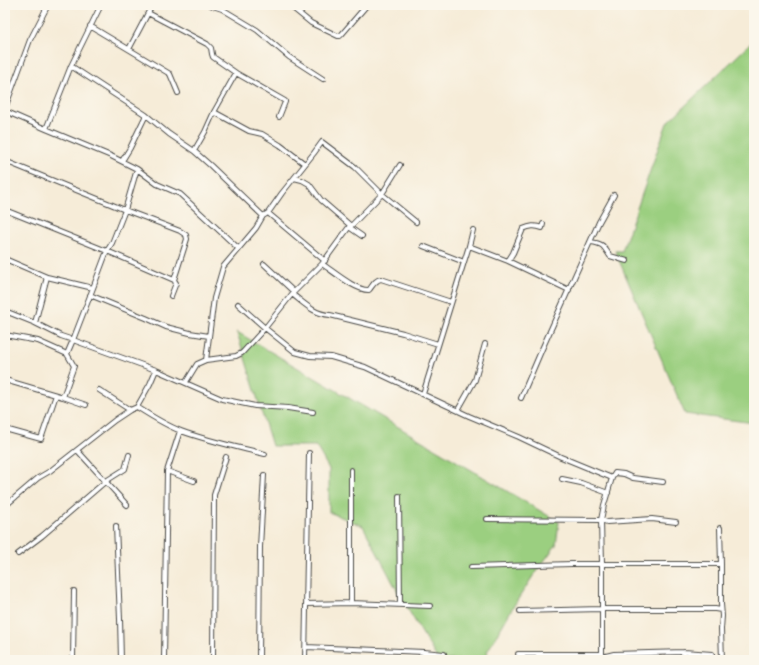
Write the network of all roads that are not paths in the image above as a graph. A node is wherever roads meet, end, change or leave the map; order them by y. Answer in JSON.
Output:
{"nodes":[{"id":1,"x":48,"y":5,"type":"edge"},
{"id":2,"x":101,"y":5,"type":"edge"},
{"id":3,"x":152,"y":5,"type":"edge"},
{"id":4,"x":210,"y":5,"type":"edge"},
{"id":5,"x":289,"y":5,"type":"edge"},
{"id":6,"x":367,"y":5,"type":"edge"},
{"id":7,"x":148,"y":13,"type":"junction"},
{"id":8,"x":90,"y":26,"type":"junction"},
{"id":9,"x":129,"y":49,"type":"junction"},
{"id":10,"x":71,"y":66,"type":"junction"},
{"id":11,"x":236,"y":73,"type":"junction"},
{"id":12,"x":323,"y":79,"type":"dead end"},
{"id":13,"x":178,"y":93,"type":"dead end"},
{"id":14,"x":5,"y":108,"type":"edge"},
{"id":15,"x":5,"y":111,"type":"edge"},
{"id":16,"x":214,"y":112,"type":"junction"},
{"id":17,"x":146,"y":115,"type":"junction"},
{"id":18,"x":279,"y":117,"type":"dead end"},
{"id":19,"x":46,"y":129,"type":"junction"},
{"id":20,"x":194,"y":152,"type":"junction"},
{"id":21,"x":5,"y":161,"type":"edge"},
{"id":22,"x":122,"y":161,"type":"junction"},
{"id":23,"x":305,"y":164,"type":"junction"},
{"id":24,"x":400,"y":165,"type":"dead end"},
{"id":25,"x":137,"y":169,"type":"junction"},
{"id":26,"x":294,"y":178,"type":"junction"},
{"id":27,"x":382,"y":194,"type":"junction"},
{"id":28,"x":614,"y":196,"type":"dead end"},
{"id":29,"x":5,"y":210,"type":"edge"},
{"id":30,"x":125,"y":210,"type":"junction"},
{"id":31,"x":268,"y":213,"type":"junction"},
{"id":32,"x":264,"y":216,"type":"junction"},
{"id":33,"x":416,"y":222,"type":"dead end"},
{"id":34,"x":543,"y":224,"type":"dead end"},
{"id":35,"x":350,"y":226,"type":"junction"},
{"id":36,"x":473,"y":230,"type":"dead end"},
{"id":37,"x":362,"y":236,"type":"dead end"},
{"id":38,"x":591,"y":242,"type":"junction"},
{"id":39,"x":424,"y":246,"type":"dead end"},
{"id":40,"x":469,"y":246,"type":"junction"},
{"id":41,"x":238,"y":248,"type":"junction"},
{"id":42,"x":107,"y":251,"type":"junction"},
{"id":43,"x":5,"y":259,"type":"edge"},
{"id":44,"x":627,"y":260,"type":"dead end"},
{"id":45,"x":508,"y":261,"type":"junction"},
{"id":46,"x":323,"y":262,"type":"junction"},
{"id":47,"x":464,"y":262,"type":"junction"},
{"id":48,"x":264,"y":264,"type":"dead end"},
{"id":49,"x":47,"y":277,"type":"junction"},
{"id":50,"x":174,"y":280,"type":"junction"},
{"id":51,"x":93,"y":288,"type":"junction"},
{"id":52,"x":569,"y":290,"type":"junction"},
{"id":53,"x":293,"y":293,"type":"junction"},
{"id":54,"x":90,"y":295,"type":"junction"},
{"id":55,"x":171,"y":296,"type":"dead end"},
{"id":56,"x":451,"y":302,"type":"junction"},
{"id":57,"x":238,"y":304,"type":"dead end"},
{"id":58,"x":5,"y":311,"type":"edge"},
{"id":59,"x":35,"y":323,"type":"junction"},
{"id":60,"x":265,"y":328,"type":"junction"},
{"id":61,"x":5,"y":335,"type":"edge"},
{"id":62,"x":209,"y":336,"type":"junction"},
{"id":63,"x":73,"y":340,"type":"junction"},
{"id":64,"x":438,"y":344,"type":"junction"},
{"id":65,"x":485,"y":344,"type":"dead end"},
{"id":66,"x":67,"y":354,"type":"junction"},
{"id":67,"x":206,"y":360,"type":"junction"},
{"id":68,"x":156,"y":370,"type":"junction"},
{"id":69,"x":5,"y":380,"type":"edge"},
{"id":70,"x":186,"y":382,"type":"junction"},
{"id":71,"x":99,"y":390,"type":"dead end"},
{"id":72,"x":422,"y":394,"type":"junction"},
{"id":73,"x":56,"y":395,"type":"junction"},
{"id":74,"x":64,"y":397,"type":"junction"},
{"id":75,"x":521,"y":398,"type":"dead end"},
{"id":76,"x":86,"y":405,"type":"dead end"},
{"id":77,"x":137,"y":407,"type":"junction"},
{"id":78,"x":130,"y":410,"type":"junction"},
{"id":79,"x":458,"y":410,"type":"junction"},
{"id":80,"x":313,"y":412,"type":"dead end"},
{"id":81,"x":5,"y":429,"type":"edge"},
{"id":82,"x":180,"y":431,"type":"junction"},
{"id":83,"x":77,"y":450,"type":"junction"},
{"id":84,"x":309,"y":453,"type":"dead end"},
{"id":85,"x":265,"y":454,"type":"dead end"},
{"id":86,"x":128,"y":455,"type":"dead end"},
{"id":87,"x":226,"y":457,"type":"dead end"},
{"id":88,"x":351,"y":470,"type":"dead end"},
{"id":89,"x":166,"y":471,"type":"junction"},
{"id":90,"x":264,"y":475,"type":"dead end"},
{"id":91,"x":612,"y":478,"type":"junction"},
{"id":92,"x":562,"y":479,"type":"dead end"},
{"id":93,"x":106,"y":481,"type":"junction"},
{"id":94,"x":194,"y":481,"type":"dead end"},
{"id":95,"x":662,"y":482,"type":"dead end"},
{"id":96,"x":608,"y":493,"type":"junction"},
{"id":97,"x":399,"y":496,"type":"dead end"},
{"id":98,"x":127,"y":505,"type":"dead end"},
{"id":99,"x":5,"y":506,"type":"edge"},
{"id":100,"x":487,"y":519,"type":"dead end"},
{"id":101,"x":601,"y":520,"type":"junction"},
{"id":102,"x":676,"y":522,"type":"dead end"},
{"id":103,"x":116,"y":526,"type":"dead end"},
{"id":104,"x":720,"y":528,"type":"dead end"},
{"id":105,"x":18,"y":554,"type":"dead end"},
{"id":106,"x":602,"y":564,"type":"junction"},
{"id":107,"x":721,"y":564,"type":"junction"},
{"id":108,"x":471,"y":567,"type":"dead end"},
{"id":109,"x":74,"y":592,"type":"dead end"},
{"id":110,"x":351,"y":603,"type":"junction"},
{"id":111,"x":306,"y":604,"type":"junction"},
{"id":112,"x":400,"y":606,"type":"junction"},
{"id":113,"x":430,"y":606,"type":"dead end"},
{"id":114,"x":601,"y":609,"type":"junction"},
{"id":115,"x":721,"y":610,"type":"junction"},
{"id":116,"x":520,"y":611,"type":"dead end"},
{"id":117,"x":306,"y":648,"type":"junction"},
{"id":118,"x":424,"y":652,"type":"junction"},
{"id":119,"x":684,"y":652,"type":"junction"},
{"id":120,"x":444,"y":654,"type":"dead end"},
{"id":121,"x":518,"y":654,"type":"dead end"},
{"id":122,"x":712,"y":654,"type":"dead end"},
{"id":123,"x":601,"y":657,"type":"edge"},
{"id":124,"x":73,"y":660,"type":"edge"},
{"id":125,"x":121,"y":660,"type":"edge"},
{"id":126,"x":164,"y":660,"type":"edge"},
{"id":127,"x":212,"y":660,"type":"edge"},
{"id":128,"x":259,"y":660,"type":"edge"},
{"id":129,"x":305,"y":660,"type":"edge"},
{"id":130,"x":422,"y":660,"type":"edge"},
{"id":131,"x":685,"y":660,"type":"edge"},
{"id":132,"x":722,"y":660,"type":"edge"}],
"edges":[{"from":1,"to":14,"type":"street"},
{"from":2,"to":8,"type":"street"},
{"from":3,"to":7,"type":"street"},
{"from":4,"to":12,"type":"street"},
{"from":5,"to":6,"type":"street"},
{"from":7,"to":9,"type":"street"},
{"from":7,"to":11,"type":"street"},
{"from":8,"to":9,"type":"street"},
{"from":8,"to":10,"type":"street"},
{"from":9,"to":13,"type":"street"},
{"from":10,"to":17,"type":"street"},
{"from":10,"to":19,"type":"street"},
{"from":11,"to":16,"type":"street"},
{"from":11,"to":18,"type":"street"},
{"from":15,"to":19,"type":"street"},
{"from":16,"to":20,"type":"street"},
{"from":16,"to":23,"type":"street"},
{"from":17,"to":20,"type":"street"},
{"from":17,"to":22,"type":"street"},
{"from":19,"to":22,"type":"street"},
{"from":20,"to":32,"type":"street"},
{"from":21,"to":30,"type":"street"},
{"from":22,"to":25,"type":"street"},
{"from":23,"to":26,"type":"street"},
{"from":23,"to":27,"type":"street"},
{"from":24,"to":27,"type":"street"},
{"from":25,"to":30,"type":"street"},
{"from":25,"to":41,"type":"street"},
{"from":26,"to":31,"type":"street"},
{"from":26,"to":35,"type":"street"},
{"from":27,"to":33,"type":"street"},
{"from":27,"to":35,"type":"street"},
{"from":28,"to":38,"type":"street"},
{"from":29,"to":42,"type":"street"},
{"from":30,"to":42,"type":"street"},
{"from":30,"to":50,"type":"street"},
{"from":31,"to":32,"type":"street"},
{"from":31,"to":46,"type":"street"},
{"from":32,"to":41,"type":"street"},
{"from":34,"to":45,"type":"street"},
{"from":35,"to":37,"type":"street"},
{"from":35,"to":46,"type":"street"},
{"from":36,"to":40,"type":"street"},
{"from":38,"to":44,"type":"street"},
{"from":38,"to":52,"type":"street"},
{"from":39,"to":47,"type":"street"},
{"from":40,"to":45,"type":"street"},
{"from":40,"to":47,"type":"street"},
{"from":41,"to":62,"type":"street"},
{"from":42,"to":50,"type":"street"},
{"from":42,"to":51,"type":"street"},
{"from":43,"to":49,"type":"street"},
{"from":45,"to":52,"type":"street"},
{"from":46,"to":53,"type":"street"},
{"from":46,"to":56,"type":"street"},
{"from":47,"to":56,"type":"street"},
{"from":48,"to":53,"type":"street"},
{"from":49,"to":51,"type":"street"},
{"from":49,"to":59,"type":"street"},
{"from":50,"to":55,"type":"street"},
{"from":51,"to":54,"type":"street"},
{"from":52,"to":75,"type":"street"},
{"from":53,"to":60,"type":"street"},
{"from":53,"to":64,"type":"street"},
{"from":54,"to":62,"type":"street"},
{"from":54,"to":63,"type":"street"},
{"from":56,"to":64,"type":"street"},
{"from":57,"to":60,"type":"street"},
{"from":58,"to":59,"type":"street"},
{"from":59,"to":63,"type":"street"},
{"from":60,"to":67,"type":"street"},
{"from":60,"to":72,"type":"street"},
{"from":61,"to":66,"type":"street"},
{"from":62,"to":67,"type":"street"},
{"from":63,"to":66,"type":"street"},
{"from":63,"to":68,"type":"street"},
{"from":64,"to":72,"type":"street"},
{"from":65,"to":79,"type":"street"},
{"from":66,"to":74,"type":"street"},
{"from":67,"to":70,"type":"street"},
{"from":68,"to":70,"type":"street"},
{"from":68,"to":77,"type":"street"},
{"from":69,"to":73,"type":"street"},
{"from":70,"to":80,"type":"street"},
{"from":71,"to":78,"type":"street"},
{"from":72,"to":79,"type":"street"},
{"from":73,"to":74,"type":"street"},
{"from":73,"to":81,"type":"street"},
{"from":74,"to":76,"type":"street"},
{"from":77,"to":78,"type":"street"},
{"from":77,"to":82,"type":"street"},
{"from":78,"to":83,"type":"street"},
{"from":79,"to":91,"type":"street"},
{"from":82,"to":85,"type":"street"},
{"from":82,"to":89,"type":"street"},
{"from":83,"to":93,"type":"street"},
{"from":83,"to":99,"type":"street"},
{"from":84,"to":111,"type":"street"},
{"from":86,"to":93,"type":"street"},
{"from":87,"to":127,"type":"street"},
{"from":88,"to":110,"type":"street"},
{"from":89,"to":94,"type":"street"},
{"from":89,"to":126,"type":"street"},
{"from":90,"to":128,"type":"street"},
{"from":91,"to":95,"type":"street"},
{"from":91,"to":96,"type":"street"},
{"from":92,"to":96,"type":"street"},
{"from":93,"to":98,"type":"street"},
{"from":93,"to":105,"type":"street"},
{"from":96,"to":101,"type":"street"},
{"from":97,"to":112,"type":"street"},
{"from":100,"to":101,"type":"street"},
{"from":101,"to":102,"type":"street"},
{"from":101,"to":106,"type":"street"},
{"from":103,"to":125,"type":"street"},
{"from":104,"to":107,"type":"street"},
{"from":106,"to":107,"type":"street"},
{"from":106,"to":108,"type":"street"},
{"from":106,"to":114,"type":"street"},
{"from":107,"to":115,"type":"street"},
{"from":109,"to":124,"type":"street"},
{"from":110,"to":111,"type":"street"},
{"from":110,"to":112,"type":"street"},
{"from":111,"to":117,"type":"street"},
{"from":112,"to":113,"type":"street"},
{"from":114,"to":115,"type":"street"},
{"from":114,"to":116,"type":"street"},
{"from":114,"to":123,"type":"street"},
{"from":115,"to":132,"type":"street"},
{"from":117,"to":118,"type":"street"},
{"from":117,"to":129,"type":"street"},
{"from":118,"to":120,"type":"street"},
{"from":118,"to":130,"type":"street"},
{"from":119,"to":122,"type":"street"},
{"from":119,"to":123,"type":"street"},
{"from":119,"to":131,"type":"street"},
{"from":121,"to":123,"type":"street"}]}
